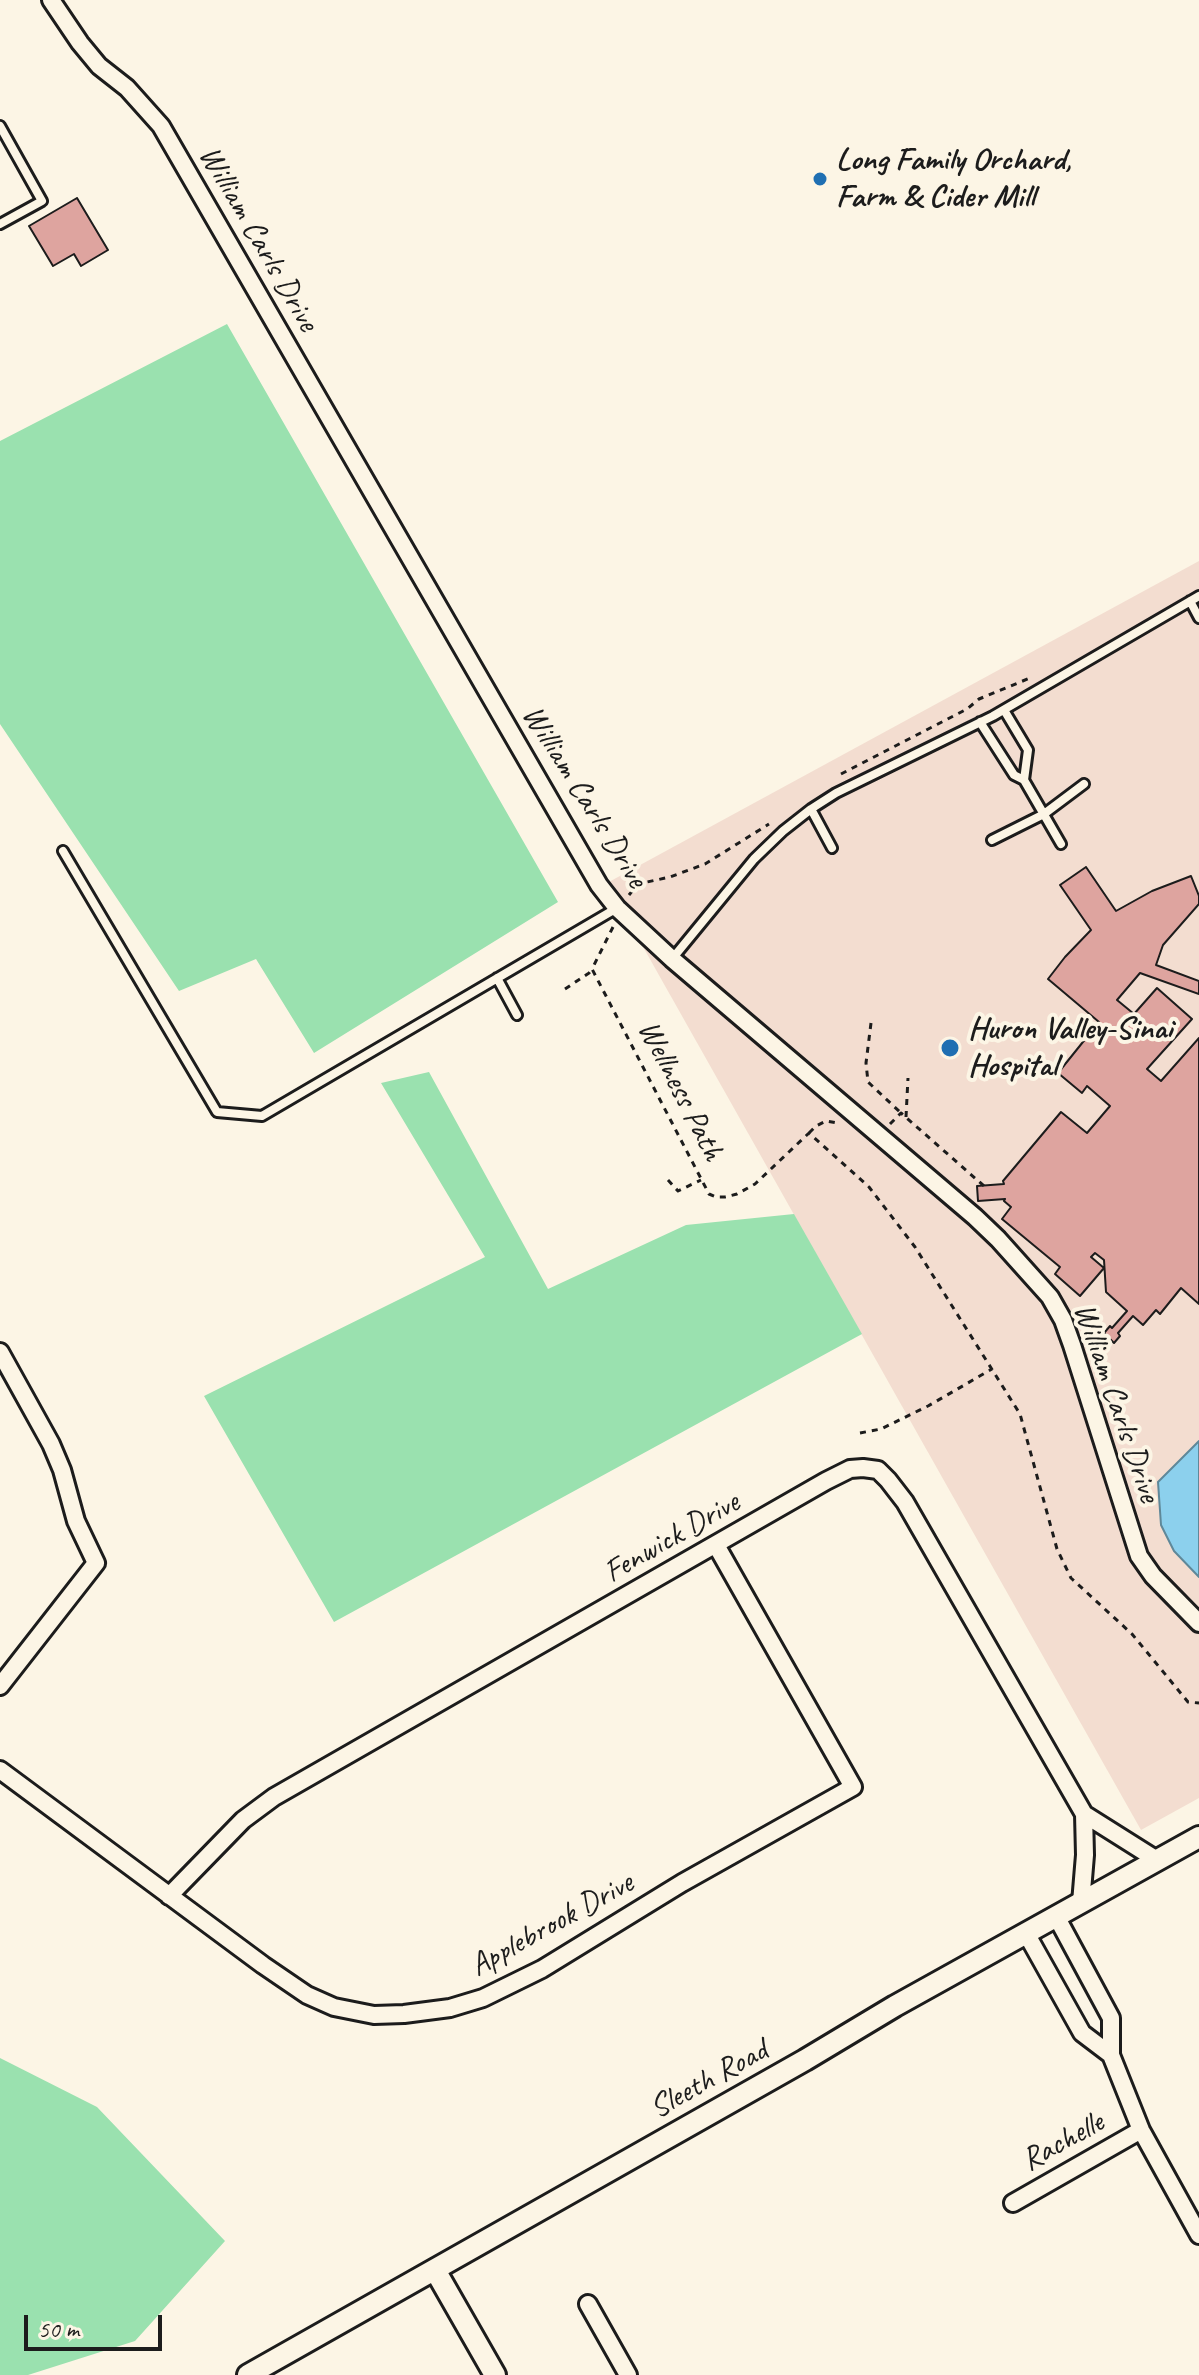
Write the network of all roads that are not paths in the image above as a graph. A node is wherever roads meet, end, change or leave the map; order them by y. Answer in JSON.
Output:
{"nodes":[{"id":1,"x":51,"y":0,"type":"edge"},
{"id":2,"x":0,"y":126,"type":"edge"},
{"id":3,"x":0,"y":224,"type":"edge"},
{"id":4,"x":1199,"y":596,"type":"edge"},
{"id":5,"x":1190,"y":601,"type":"junction"},
{"id":6,"x":1199,"y":618,"type":"edge"},
{"id":7,"x":1004,"y":710,"type":"junction"},
{"id":8,"x":980,"y":722,"type":"junction"},
{"id":9,"x":1024,"y":780,"type":"junction"},
{"id":10,"x":1084,"y":784,"type":"dead end"},
{"id":11,"x":811,"y":809,"type":"junction"},
{"id":12,"x":1044,"y":814,"type":"junction"},
{"id":13,"x":992,"y":840,"type":"dead end"},
{"id":14,"x":1061,"y":844,"type":"dead end"},
{"id":15,"x":832,"y":848,"type":"dead end"},
{"id":16,"x":63,"y":851,"type":"dead end"},
{"id":17,"x":619,"y":909,"type":"junction"},
{"id":18,"x":672,"y":959,"type":"junction"},
{"id":19,"x":497,"y":978,"type":"junction"},
{"id":20,"x":517,"y":1015,"type":"dead end"},
{"id":21,"x":0,"y":1352,"type":"edge"},
{"id":22,"x":716,"y":1545,"type":"junction"},
{"id":23,"x":1199,"y":1623,"type":"edge"},
{"id":24,"x":0,"y":1686,"type":"edge"},
{"id":25,"x":0,"y":1770,"type":"edge"},
{"id":26,"x":1084,"y":1814,"type":"junction"},
{"id":27,"x":1199,"y":1837,"type":"edge"},
{"id":28,"x":1157,"y":1860,"type":"junction"},
{"id":29,"x":169,"y":1896,"type":"junction"},
{"id":30,"x":1081,"y":1903,"type":"junction"},
{"id":31,"x":1056,"y":1916,"type":"junction"},
{"id":32,"x":1026,"y":1933,"type":"junction"},
{"id":33,"x":1111,"y":2055,"type":"junction"},
{"id":34,"x":1141,"y":2130,"type":"junction"},
{"id":35,"x":1013,"y":2203,"type":"dead end"},
{"id":36,"x":1199,"y":2235,"type":"edge"},
{"id":37,"x":435,"y":2270,"type":"junction"},
{"id":38,"x":588,"y":2304,"type":"dead end"},
{"id":39,"x":248,"y":2375,"type":"edge"},
{"id":40,"x":495,"y":2375,"type":"edge"},
{"id":41,"x":628,"y":2375,"type":"edge"}],
"edges":[{"from":1,"to":17,"type":"street","name":"William Carls Drive"},
{"from":2,"to":3,"type":"lane"},
{"from":4,"to":5,"type":"lane"},
{"from":5,"to":6,"type":"lane"},
{"from":5,"to":7,"type":"lane"},
{"from":7,"to":8,"type":"lane"},
{"from":7,"to":9,"type":"lane"},
{"from":8,"to":9,"type":"lane"},
{"from":8,"to":11,"type":"lane"},
{"from":9,"to":12,"type":"lane"},
{"from":10,"to":12,"type":"lane"},
{"from":11,"to":15,"type":"lane"},
{"from":11,"to":18,"type":"lane"},
{"from":12,"to":13,"type":"lane"},
{"from":12,"to":14,"type":"lane"},
{"from":16,"to":19,"type":"lane"},
{"from":17,"to":18,"type":"street","name":"William Carls Drive"},
{"from":17,"to":19,"type":"lane"},
{"from":18,"to":23,"type":"street","name":"William Carls Drive"},
{"from":19,"to":20,"type":"lane"},
{"from":21,"to":24,"type":"street"},
{"from":22,"to":26,"type":"street","name":"Fenwick Drive"},
{"from":22,"to":29,"type":"street","name":"Fenwick Drive"},
{"from":22,"to":29,"type":"street","name":"Applebrook Drive"},
{"from":25,"to":29,"type":"street","name":"Applebrook Drive"},
{"from":26,"to":28,"type":"street","name":"Fenwick Drive"},
{"from":26,"to":30,"type":"street","name":"Fenwick Drive"},
{"from":27,"to":28,"type":"street","name":"Sleeth Road"},
{"from":28,"to":30,"type":"street","name":"Sleeth Road"},
{"from":30,"to":31,"type":"street","name":"Sleeth Road"},
{"from":31,"to":32,"type":"street","name":"Sleeth Road"},
{"from":31,"to":33,"type":"street"},
{"from":32,"to":33,"type":"street"},
{"from":32,"to":37,"type":"street","name":"Sleeth Road"},
{"from":33,"to":34,"type":"street"},
{"from":34,"to":35,"type":"street","name":"Rachelle"},
{"from":34,"to":36,"type":"street"},
{"from":37,"to":39,"type":"street","name":"Sleeth Road"},
{"from":37,"to":40,"type":"street"},
{"from":38,"to":41,"type":"street"}]}
